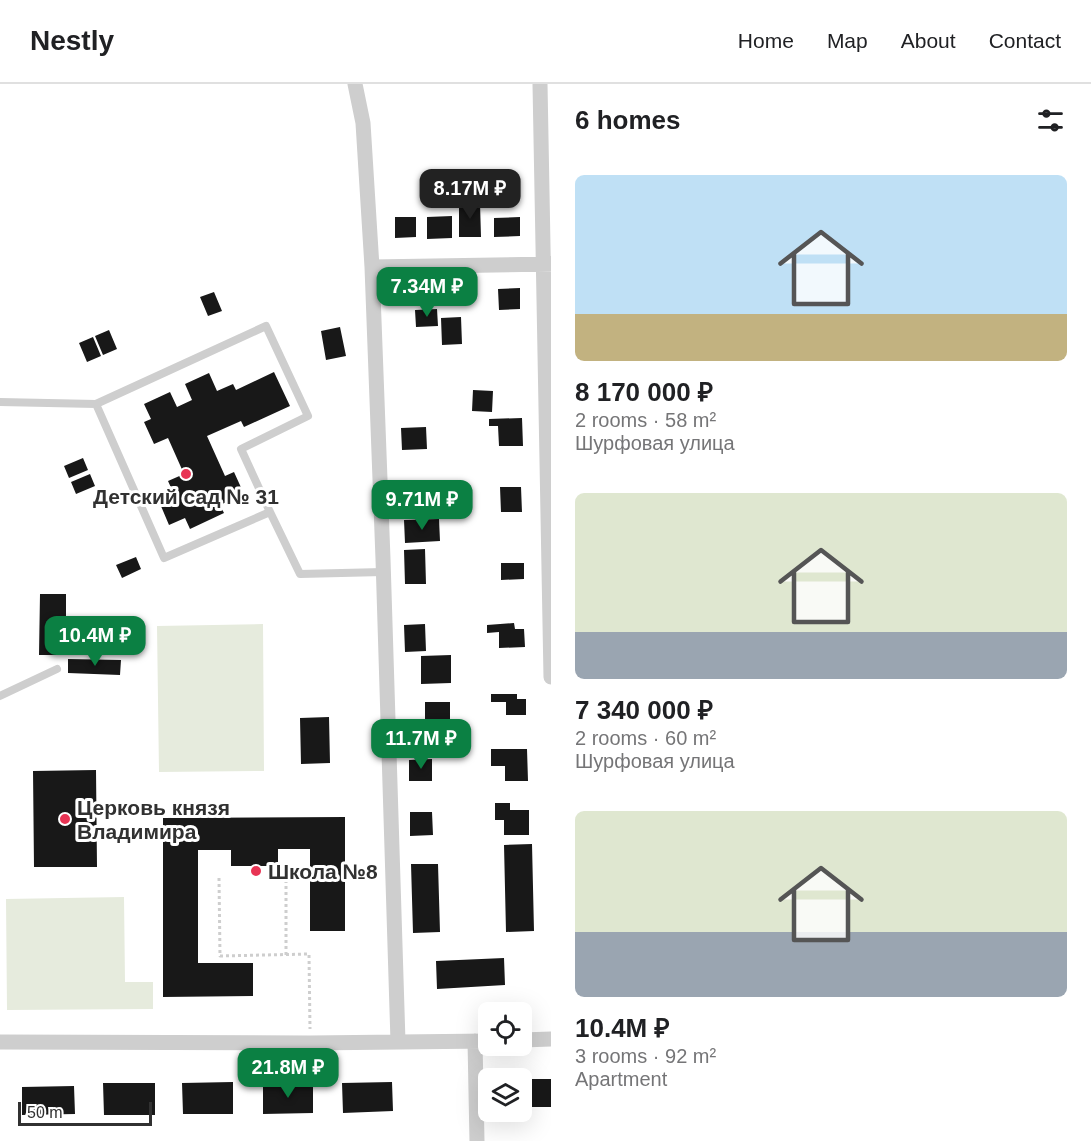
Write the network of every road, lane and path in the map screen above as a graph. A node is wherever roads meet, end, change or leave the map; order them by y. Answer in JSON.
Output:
{"nodes":[{"id":1,"x":355,"y":84,"type":"edge"},
{"id":2,"x":540,"y":84,"type":"edge"},
{"id":3,"x":547,"y":264,"type":"edge"},
{"id":4,"x":372,"y":267,"type":"junction"},
{"id":5,"x":0,"y":402,"type":"edge"},
{"id":6,"x":96,"y":404,"type":"junction"},
{"id":7,"x":270,"y":512,"type":"junction"},
{"id":8,"x":383,"y":572,"type":"junction"},
{"id":9,"x":57,"y":669,"type":"dead end"},
{"id":10,"x":551,"y":677,"type":"edge"},
{"id":11,"x":0,"y":696,"type":"edge"},
{"id":12,"x":219,"y":878,"type":"dead end"},
{"id":13,"x":286,"y":880,"type":"dead end"},
{"id":14,"x":286,"y":955,"type":"junction"},
{"id":15,"x":532,"y":1040,"type":"edge"},
{"id":16,"x":551,"y":1040,"type":"edge"},
{"id":17,"x":478,"y":1041,"type":"edge"},
{"id":18,"x":0,"y":1042,"type":"edge"},
{"id":19,"x":398,"y":1042,"type":"junction"},
{"id":20,"x":310,"y":1043,"type":"junction"},
{"id":21,"x":481,"y":1056,"type":"edge"},
{"id":22,"x":477,"y":1141,"type":"edge"}],
"edges":[{"from":1,"to":4,"type":"street"},
{"from":2,"to":3,"type":"street"},
{"from":3,"to":4,"type":"street"},
{"from":3,"to":10,"type":"street"},
{"from":4,"to":8,"type":"street"},
{"from":5,"to":6,"type":"lane"},
{"from":6,"to":7,"type":"lane"},
{"from":6,"to":7,"type":"lane"},
{"from":7,"to":8,"type":"lane"},
{"from":8,"to":19,"type":"street"},
{"from":9,"to":11,"type":"lane"},
{"from":12,"to":14,"type":"path"},
{"from":13,"to":14,"type":"path"},
{"from":14,"to":20,"type":"path"},
{"from":15,"to":16,"type":"street"},
{"from":17,"to":19,"type":"street"},
{"from":18,"to":20,"type":"street"},
{"from":19,"to":20,"type":"street"},
{"from":21,"to":22,"type":"street"}]}
